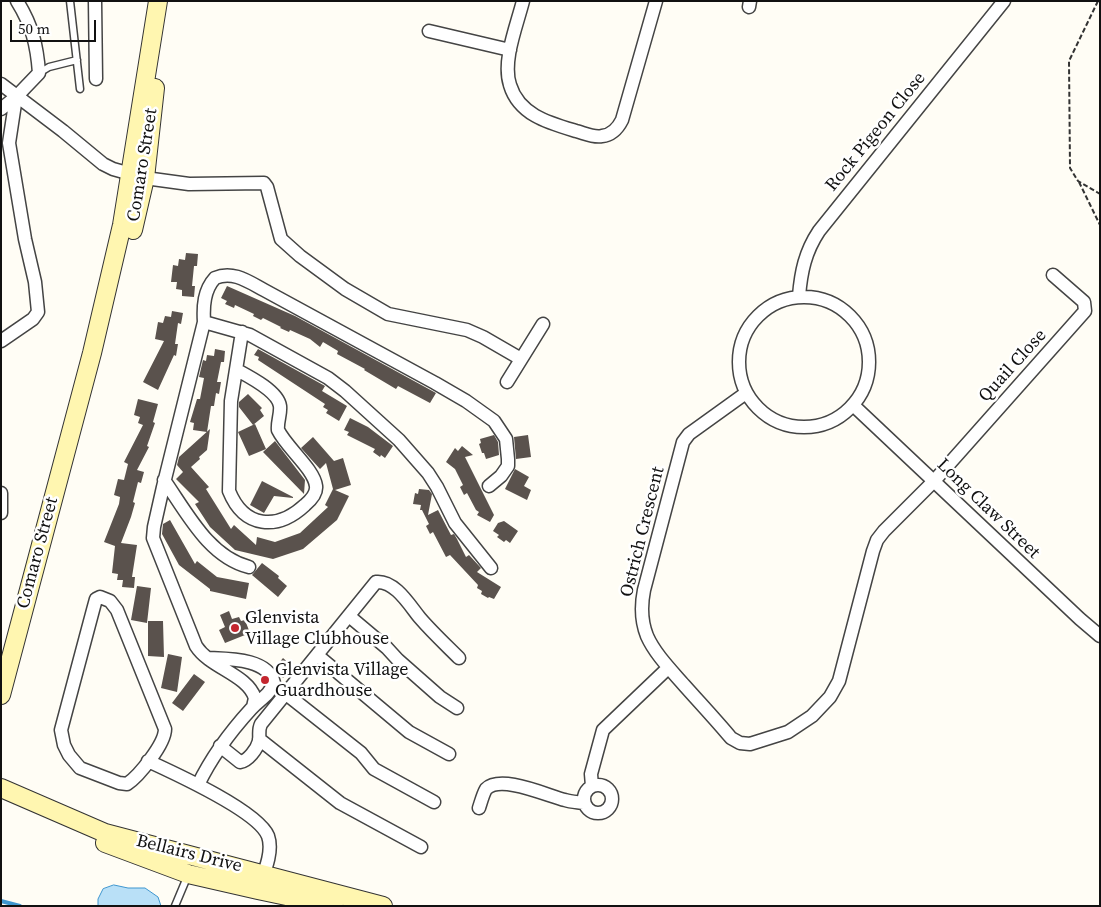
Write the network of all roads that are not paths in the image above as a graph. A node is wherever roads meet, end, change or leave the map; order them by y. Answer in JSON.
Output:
{"nodes":[{"id":1,"x":17,"y":1,"type":"edge"},
{"id":2,"x":70,"y":1,"type":"edge"},
{"id":3,"x":95,"y":1,"type":"edge"},
{"id":4,"x":158,"y":1,"type":"edge"},
{"id":5,"x":165,"y":1,"type":"edge"},
{"id":6,"x":523,"y":1,"type":"edge"},
{"id":7,"x":656,"y":1,"type":"edge"},
{"id":8,"x":1004,"y":1,"type":"edge"},
{"id":9,"x":429,"y":31,"type":"dead end"},
{"id":10,"x":510,"y":50,"type":"junction"},
{"id":11,"x":77,"y":60,"type":"junction"},
{"id":12,"x":40,"y":73,"type":"junction"},
{"id":13,"x":96,"y":79,"type":"dead end"},
{"id":14,"x":1,"y":84,"type":"edge"},
{"id":15,"x":80,"y":89,"type":"dead end"},
{"id":16,"x":16,"y":97,"type":"junction"},
{"id":17,"x":1,"y":108,"type":"edge"},
{"id":18,"x":138,"y":177,"type":"junction"},
{"id":19,"x":1053,"y":275,"type":"dead end"},
{"id":20,"x":799,"y":296,"type":"junction"},
{"id":21,"x":204,"y":322,"type":"junction"},
{"id":22,"x":543,"y":324,"type":"dead end"},
{"id":23,"x":242,"y":332,"type":"junction"},
{"id":24,"x":1,"y":341,"type":"edge"},
{"id":25,"x":521,"y":359,"type":"junction"},
{"id":26,"x":237,"y":370,"type":"junction"},
{"id":27,"x":508,"y":382,"type":"dead end"},
{"id":28,"x":746,"y":393,"type":"junction"},
{"id":29,"x":853,"y":405,"type":"junction"},
{"id":30,"x":164,"y":480,"type":"junction"},
{"id":31,"x":934,"y":481,"type":"junction"},
{"id":32,"x":489,"y":486,"type":"dead end"},
{"id":33,"x":1,"y":493,"type":"edge"},
{"id":34,"x":1,"y":512,"type":"edge"},
{"id":35,"x":250,"y":567,"type":"dead end"},
{"id":36,"x":491,"y":568,"type":"dead end"},
{"id":37,"x":349,"y":616,"type":"junction"},
{"id":38,"x":1100,"y":636,"type":"edge"},
{"id":39,"x":317,"y":655,"type":"junction"},
{"id":40,"x":208,"y":658,"type":"junction"},
{"id":41,"x":459,"y":658,"type":"dead end"},
{"id":42,"x":668,"y":668,"type":"junction"},
{"id":43,"x":285,"y":693,"type":"junction"},
{"id":44,"x":1,"y":695,"type":"edge"},
{"id":45,"x":253,"y":706,"type":"junction"},
{"id":46,"x":457,"y":708,"type":"dead end"},
{"id":47,"x":259,"y":739,"type":"junction"},
{"id":48,"x":220,"y":746,"type":"junction"},
{"id":49,"x":449,"y":754,"type":"dead end"},
{"id":50,"x":148,"y":761,"type":"junction"},
{"id":51,"x":198,"y":785,"type":"junction"},
{"id":52,"x":592,"y":786,"type":"junction"},
{"id":53,"x":1,"y":788,"type":"edge"},
{"id":54,"x":1,"y":798,"type":"edge"},
{"id":55,"x":434,"y":802,"type":"dead end"},
{"id":56,"x":584,"y":803,"type":"junction"},
{"id":57,"x":479,"y":808,"type":"dead end"},
{"id":58,"x":421,"y":847,"type":"dead end"},
{"id":59,"x":192,"y":855,"type":"junction"},
{"id":60,"x":188,"y":874,"type":"junction"},
{"id":61,"x":264,"y":874,"type":"junction"},
{"id":62,"x":258,"y":890,"type":"junction"},
{"id":63,"x":175,"y":906,"type":"edge"},
{"id":64,"x":334,"y":906,"type":"edge"},
{"id":65,"x":383,"y":906,"type":"edge"}],
"edges":[{"from":1,"to":12,"type":"street"},
{"from":2,"to":11,"type":"lane"},
{"from":3,"to":13,"type":"street"},
{"from":4,"to":18,"type":"street","name":"Comaro Street"},
{"from":5,"to":18,"type":"street","name":"Comaro Street"},
{"from":6,"to":10,"type":"street"},
{"from":7,"to":10,"type":"street"},
{"from":8,"to":20,"type":"street","name":"Rock Pigeon Close"},
{"from":9,"to":10,"type":"street"},
{"from":11,"to":12,"type":"lane"},
{"from":11,"to":15,"type":"lane"},
{"from":12,"to":16,"type":"street"},
{"from":14,"to":16,"type":"street"},
{"from":16,"to":17,"type":"street"},
{"from":16,"to":18,"type":"street"},
{"from":16,"to":24,"type":"street"},
{"from":18,"to":25,"type":"street"},
{"from":18,"to":44,"type":"street","name":"Comaro Street"},
{"from":19,"to":31,"type":"street","name":"Quail Close"},
{"from":20,"to":28,"type":"street"},
{"from":20,"to":29,"type":"street"},
{"from":21,"to":23,"type":"street"},
{"from":21,"to":30,"type":"street"},
{"from":21,"to":32,"type":"street"},
{"from":22,"to":25,"type":"street"},
{"from":23,"to":26,"type":"street"},
{"from":23,"to":36,"type":"street"},
{"from":25,"to":27,"type":"street"},
{"from":26,"to":26,"type":"street"},
{"from":28,"to":29,"type":"street"},
{"from":28,"to":42,"type":"street","name":"Ostrich Crescent"},
{"from":29,"to":31,"type":"street","name":"Long Claw Street"},
{"from":30,"to":35,"type":"street"},
{"from":30,"to":40,"type":"street"},
{"from":31,"to":38,"type":"street","name":"Long Claw Street"},
{"from":31,"to":42,"type":"street","name":"Ostrich Crescent"},
{"from":33,"to":34,"type":"street"},
{"from":37,"to":39,"type":"street"},
{"from":37,"to":41,"type":"street"},
{"from":37,"to":46,"type":"street"},
{"from":39,"to":43,"type":"street"},
{"from":39,"to":49,"type":"street"},
{"from":40,"to":45,"type":"street"},
{"from":40,"to":45,"type":"street"},
{"from":42,"to":52,"type":"street"},
{"from":43,"to":47,"type":"street"},
{"from":43,"to":55,"type":"street"},
{"from":45,"to":48,"type":"street"},
{"from":47,"to":48,"type":"street"},
{"from":47,"to":58,"type":"street"},
{"from":48,"to":51,"type":"street"},
{"from":50,"to":50,"type":"street"},
{"from":50,"to":51,"type":"street"},
{"from":51,"to":61,"type":"street"},
{"from":52,"to":56,"type":"street"},
{"from":52,"to":56,"type":"street"},
{"from":53,"to":59,"type":"street","name":"Bellairs Drive"},
{"from":54,"to":60,"type":"street","name":"Bellairs Drive"},
{"from":56,"to":57,"type":"street"},
{"from":59,"to":60,"type":"lane"},
{"from":59,"to":61,"type":"street","name":"Bellairs Drive"},
{"from":60,"to":62,"type":"street","name":"Bellairs Drive"},
{"from":60,"to":63,"type":"lane"},
{"from":61,"to":62,"type":"street"},
{"from":61,"to":65,"type":"street","name":"Bellairs Drive"},
{"from":62,"to":64,"type":"street","name":"Bellairs Drive"}]}
